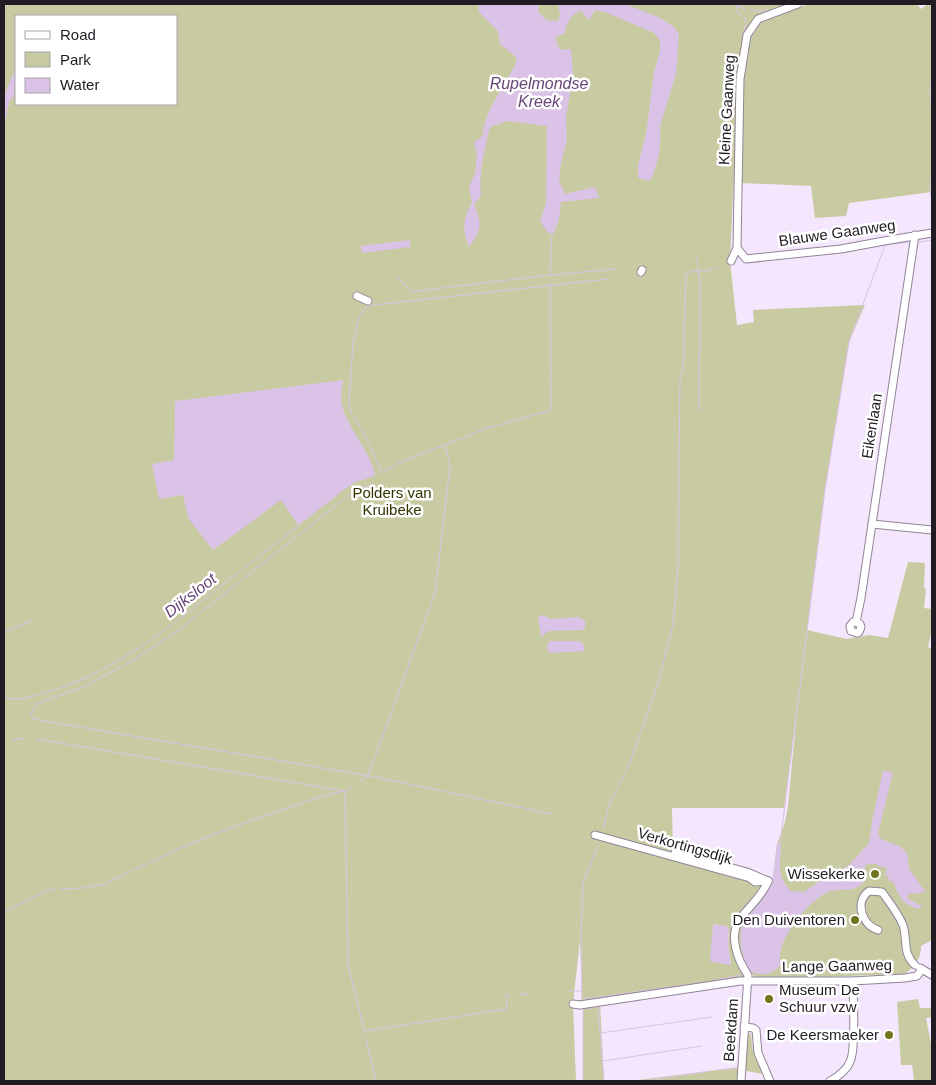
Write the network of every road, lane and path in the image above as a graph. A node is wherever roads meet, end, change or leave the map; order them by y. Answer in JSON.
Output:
{"nodes":[{"id":1,"x":798,"y":4,"type":"edge"},
{"id":2,"x":932,"y":233,"type":"edge"},
{"id":3,"x":915,"y":235,"type":"junction"},
{"id":4,"x":737,"y":248,"type":"junction"},
{"id":5,"x":731,"y":261,"type":"dead end"},
{"id":6,"x":357,"y":296,"type":"dead end"},
{"id":7,"x":368,"y":301,"type":"dead end"},
{"id":8,"x":872,"y":524,"type":"junction"},
{"id":9,"x":932,"y":530,"type":"edge"},
{"id":10,"x":856,"y":622,"type":"dead end"},
{"id":11,"x":595,"y":835,"type":"dead end"},
{"id":12,"x":675,"y":852,"type":"dead end"},
{"id":13,"x":768,"y":881,"type":"junction"},
{"id":14,"x":878,"y":930,"type":"dead end"},
{"id":15,"x":919,"y":967,"type":"junction"},
{"id":16,"x":932,"y":975,"type":"edge"},
{"id":17,"x":748,"y":981,"type":"junction"},
{"id":18,"x":853,"y":981,"type":"junction"},
{"id":19,"x":573,"y":1004,"type":"dead end"},
{"id":20,"x":744,"y":1027,"type":"junction"},
{"id":21,"x":741,"y":1081,"type":"edge"},
{"id":22,"x":770,"y":1081,"type":"edge"},
{"id":23,"x":832,"y":1081,"type":"edge"}],
"edges":[{"from":1,"to":4,"type":"street","name":"Kleine Gaanweg"},
{"from":2,"to":3,"type":"street","name":"Blauwe Gaanweg"},
{"from":3,"to":4,"type":"street","name":"Blauwe Gaanweg"},
{"from":3,"to":8,"type":"street","name":"Eikenlaan"},
{"from":4,"to":5,"type":"street","name":"Kleine Gaanweg"},
{"from":6,"to":7,"type":"street"},
{"from":8,"to":9,"type":"street"},
{"from":8,"to":10,"type":"street","name":"Eikenlaan"},
{"from":11,"to":13,"type":"street","name":"Verkortingsdijk"},
{"from":12,"to":13,"type":"street","name":"Verkortingsdijk"},
{"from":13,"to":17,"type":"street"},
{"from":14,"to":15,"type":"street"},
{"from":15,"to":16,"type":"street"},
{"from":15,"to":18,"type":"street","name":"Lange Gaanweg"},
{"from":17,"to":18,"type":"street","name":"Lange Gaanweg"},
{"from":17,"to":19,"type":"street","name":"Lange Gaanweg"},
{"from":17,"to":20,"type":"street","name":"Beekdam"},
{"from":18,"to":23,"type":"street"},
{"from":20,"to":21,"type":"street","name":"Beekdam"},
{"from":20,"to":22,"type":"street"}]}
